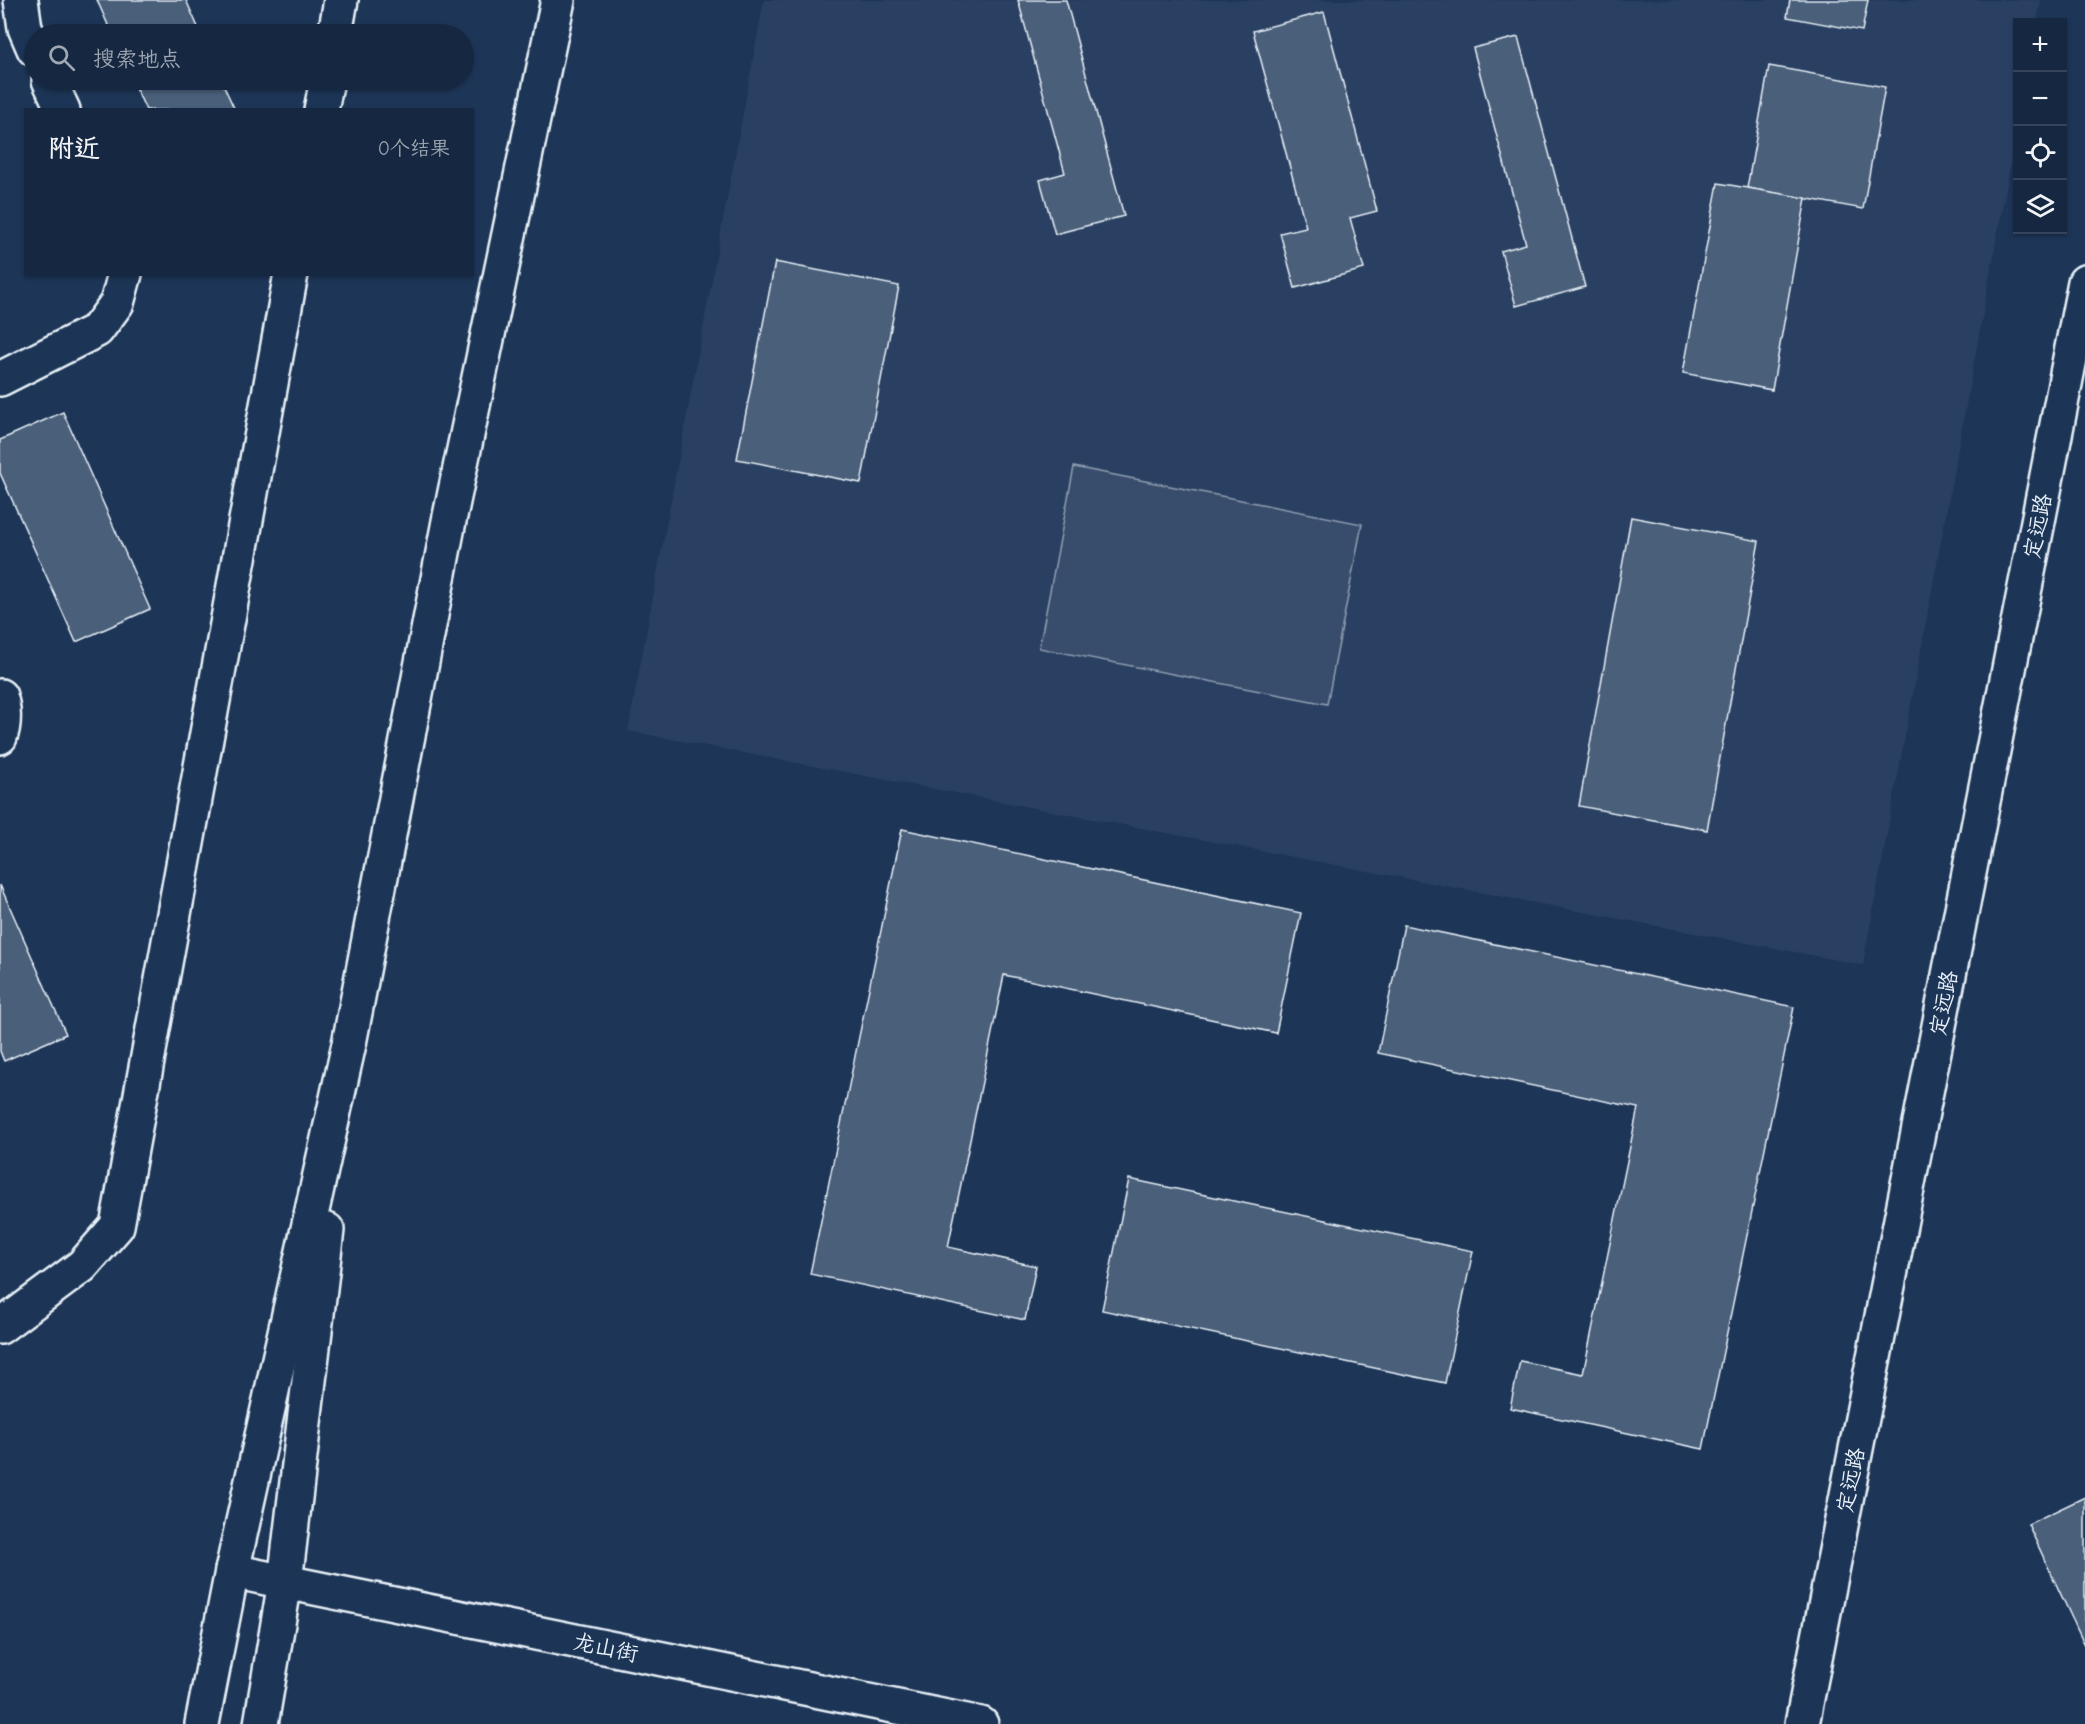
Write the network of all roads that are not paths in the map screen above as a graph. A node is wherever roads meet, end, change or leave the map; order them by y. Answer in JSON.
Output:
{"nodes":[{"id":1,"x":21,"y":0,"type":"edge"},
{"id":2,"x":341,"y":0,"type":"edge"},
{"id":3,"x":558,"y":0,"type":"edge"},
{"id":4,"x":24,"y":24,"type":"edge"},
{"id":5,"x":337,"y":24,"type":"edge"},
{"id":6,"x":54,"y":90,"type":"edge"},
{"id":7,"x":325,"y":90,"type":"edge"},
{"id":8,"x":62,"y":108,"type":"edge"},
{"id":9,"x":321,"y":108,"type":"edge"},
{"id":10,"x":124,"y":276,"type":"edge"},
{"id":11,"x":291,"y":276,"type":"edge"},
{"id":12,"x":2085,"y":282,"type":"edge"},
{"id":13,"x":0,"y":379,"type":"edge"},
{"id":14,"x":0,"y":696,"type":"edge"},
{"id":15,"x":0,"y":737,"type":"edge"},
{"id":16,"x":349,"y":1044,"type":"junction"},
{"id":17,"x":0,"y":1327,"type":"edge"},
{"id":18,"x":231,"y":1571,"type":"junction"},
{"id":19,"x":285,"y":1582,"type":"junction"},
{"id":20,"x":202,"y":1724,"type":"edge"},
{"id":21,"x":261,"y":1724,"type":"edge"},
{"id":22,"x":981,"y":1724,"type":"edge"},
{"id":23,"x":1802,"y":1724,"type":"edge"}],
"edges":[{"from":1,"to":4,"type":"main road"},
{"from":2,"to":5,"type":"main road"},
{"from":3,"to":16,"type":"main road"},
{"from":6,"to":8,"type":"main road"},
{"from":7,"to":9,"type":"main road"},
{"from":10,"to":13,"type":"main road"},
{"from":11,"to":17,"type":"main road"},
{"from":12,"to":23,"type":"main road","name":"定远路"},
{"from":14,"to":15,"type":"main road"},
{"from":16,"to":18,"type":"main road"},
{"from":16,"to":19,"type":"main road"},
{"from":18,"to":19,"type":"main road","name":"龙山街"},
{"from":18,"to":20,"type":"main road"},
{"from":19,"to":21,"type":"main road"},
{"from":19,"to":22,"type":"main road","name":"龙山街"}]}
